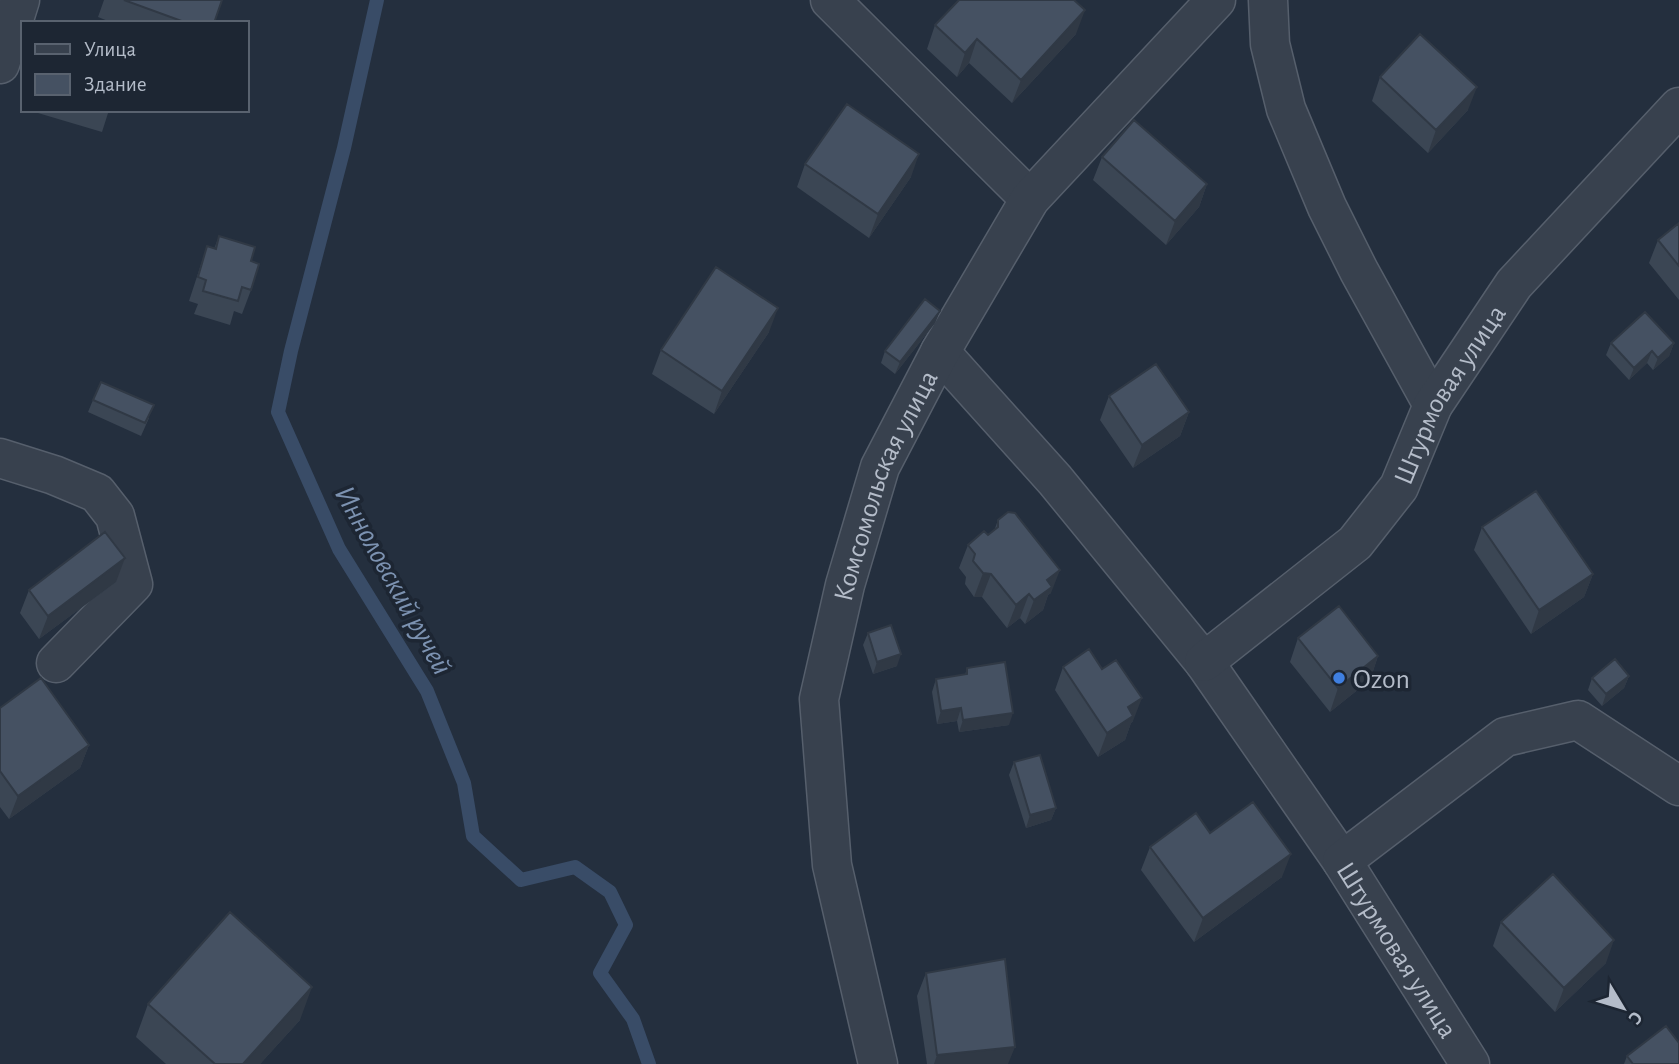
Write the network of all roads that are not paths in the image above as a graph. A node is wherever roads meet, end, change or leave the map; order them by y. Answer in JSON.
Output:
{"nodes":[{"id":1,"x":20,"y":0,"type":"edge"},
{"id":2,"x":830,"y":0,"type":"edge"},
{"id":3,"x":1216,"y":0,"type":"edge"},
{"id":4,"x":1269,"y":0,"type":"edge"},
{"id":5,"x":0,"y":64,"type":"edge"},
{"id":6,"x":1679,"y":107,"type":"edge"},
{"id":7,"x":1030,"y":199,"type":"junction"},
{"id":8,"x":940,"y":352,"type":"junction"},
{"id":9,"x":1433,"y":405,"type":"junction"},
{"id":10,"x":0,"y":458,"type":"edge"},
{"id":11,"x":1204,"y":662,"type":"junction"},
{"id":12,"x":56,"y":663,"type":"dead end"},
{"id":13,"x":1679,"y":786,"type":"edge"},
{"id":14,"x":1342,"y":861,"type":"junction"},
{"id":15,"x":878,"y":1064,"type":"edge"},
{"id":16,"x":1470,"y":1064,"type":"edge"}],
"edges":[{"from":1,"to":5,"type":"street"},
{"from":2,"to":7,"type":"street"},
{"from":3,"to":7,"type":"street","name":"Комсомольская улица"},
{"from":4,"to":9,"type":"street"},
{"from":6,"to":9,"type":"street","name":"Штурмовая улица"},
{"from":7,"to":8,"type":"street","name":"Комсомольская улица"},
{"from":8,"to":11,"type":"street","name":"Штурмовая улица"},
{"from":8,"to":15,"type":"street","name":"Комсомольская улица"},
{"from":9,"to":11,"type":"street","name":"Штурмовая улица"},
{"from":10,"to":12,"type":"street"},
{"from":11,"to":14,"type":"street","name":"Штурмовая улица"},
{"from":13,"to":14,"type":"street"},
{"from":14,"to":16,"type":"street","name":"Штурмовая улица"}]}
